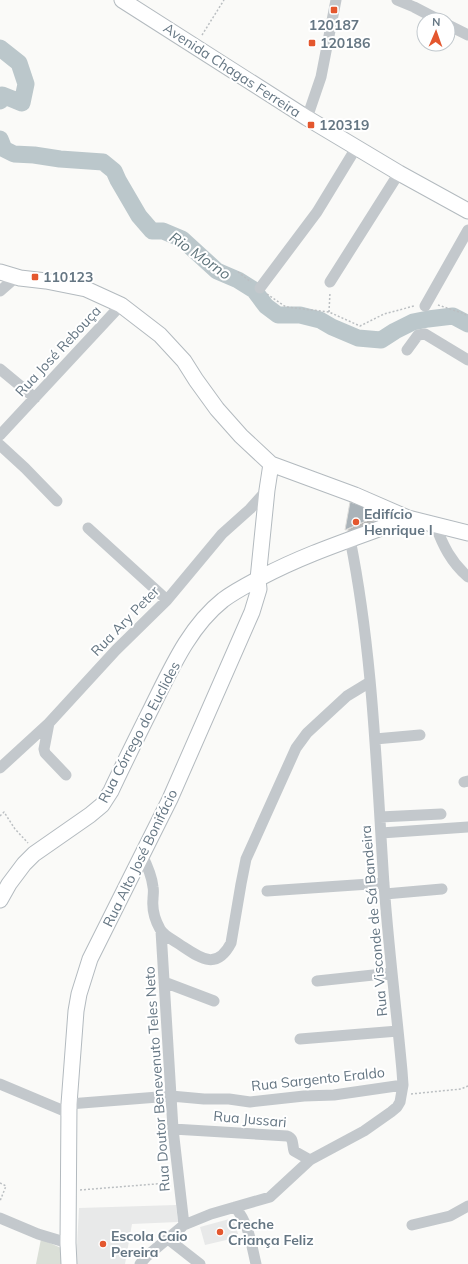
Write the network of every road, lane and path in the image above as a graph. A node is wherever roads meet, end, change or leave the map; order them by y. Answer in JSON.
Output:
{"nodes":[{"id":1,"x":122,"y":0,"type":"edge"},
{"id":2,"x":224,"y":0,"type":"edge"},
{"id":3,"x":336,"y":0,"type":"edge"},
{"id":4,"x":397,"y":0,"type":"edge"},
{"id":5,"x":415,"y":3,"type":"edge"},
{"id":6,"x":428,"y":12,"type":"edge"},
{"id":7,"x":456,"y":29,"type":"edge"},
{"id":8,"x":468,"y":35,"type":"edge"},
{"id":9,"x":194,"y":46,"type":"junction"},
{"id":10,"x":307,"y":118,"type":"junction"},
{"id":11,"x":355,"y":150,"type":"junction"},
{"id":12,"x":399,"y":173,"type":"junction"},
{"id":13,"x":468,"y":211,"type":"edge"},
{"id":14,"x":468,"y":230,"type":"edge"},
{"id":15,"x":0,"y":272,"type":"edge"},
{"id":16,"x":238,"y":272,"type":"dead end"},
{"id":17,"x":16,"y":276,"type":"junction"},
{"id":18,"x":330,"y":282,"type":"joint"},
{"id":19,"x":260,"y":288,"type":"junction"},
{"id":20,"x":0,"y":291,"type":"edge"},
{"id":21,"x":121,"y":305,"type":"junction"},
{"id":22,"x":425,"y":306,"type":"junction"},
{"id":23,"x":329,"y":312,"type":"junction"},
{"id":24,"x":468,"y":316,"type":"edge"},
{"id":25,"x":407,"y":350,"type":"dead end"},
{"id":26,"x":468,"y":360,"type":"edge"},
{"id":27,"x":0,"y":369,"type":"edge"},
{"id":28,"x":35,"y":398,"type":"junction"},
{"id":29,"x":0,"y":435,"type":"edge"},
{"id":30,"x":0,"y":445,"type":"edge"},
{"id":31,"x":270,"y":464,"type":"junction"},
{"id":32,"x":267,"y":490,"type":"junction"},
{"id":33,"x":57,"y":501,"type":"dead end"},
{"id":34,"x":408,"y":518,"type":"junction"},
{"id":35,"x":435,"y":524,"type":"junction"},
{"id":36,"x":88,"y":528,"type":"dead end"},
{"id":37,"x":468,"y":533,"type":"edge"},
{"id":38,"x":350,"y":539,"type":"junction"},
{"id":39,"x":468,"y":577,"type":"edge"},
{"id":40,"x":258,"y":579,"type":"junction"},
{"id":41,"x":167,"y":600,"type":"junction"},
{"id":42,"x":370,"y":682,"type":"junction"},
{"id":43,"x":48,"y":723,"type":"junction"},
{"id":44,"x":420,"y":736,"type":"dead end"},
{"id":45,"x":375,"y":739,"type":"junction"},
{"id":46,"x":0,"y":768,"type":"edge"},
{"id":47,"x":66,"y":775,"type":"dead end"},
{"id":48,"x":441,"y":814,"type":"dead end"},
{"id":49,"x":0,"y":816,"type":"edge"},
{"id":50,"x":380,"y":818,"type":"junction"},
{"id":51,"x":468,"y":827,"type":"edge"},
{"id":52,"x":381,"y":833,"type":"junction"},
{"id":53,"x":36,"y":852,"type":"junction"},
{"id":54,"x":142,"y":855,"type":"junction"},
{"id":55,"x":384,"y":888,"type":"junction"},
{"id":56,"x":442,"y":889,"type":"dead end"},
{"id":57,"x":267,"y":891,"type":"dead end"},
{"id":58,"x":0,"y":900,"type":"edge"},
{"id":59,"x":161,"y":931,"type":"junction"},
{"id":60,"x":392,"y":973,"type":"junction"},
{"id":61,"x":164,"y":982,"type":"junction"},
{"id":62,"x":317,"y":982,"type":"dead end"},
{"id":63,"x":214,"y":1001,"type":"dead end"},
{"id":64,"x":398,"y":1031,"type":"junction"},
{"id":65,"x":300,"y":1039,"type":"dead end"},
{"id":66,"x":0,"y":1084,"type":"edge"},
{"id":67,"x":468,"y":1086,"type":"edge"},
{"id":68,"x":402,"y":1090,"type":"junction"},
{"id":69,"x":171,"y":1096,"type":"junction"},
{"id":70,"x":69,"y":1109,"type":"junction"},
{"id":71,"x":173,"y":1128,"type":"junction"},
{"id":72,"x":310,"y":1160,"type":"junction"},
{"id":73,"x":179,"y":1182,"type":"junction"},
{"id":74,"x":0,"y":1184,"type":"edge"},
{"id":75,"x":68,"y":1191,"type":"junction"},
{"id":76,"x":0,"y":1201,"type":"edge"},
{"id":77,"x":468,"y":1206,"type":"edge"},
{"id":78,"x":234,"y":1207,"type":"junction"},
{"id":79,"x":0,"y":1218,"type":"edge"},
{"id":80,"x":184,"y":1225,"type":"junction"},
{"id":81,"x":412,"y":1225,"type":"dead end"},
{"id":82,"x":168,"y":1240,"type":"junction"},
{"id":83,"x":68,"y":1243,"type":"junction"},
{"id":84,"x":146,"y":1261,"type":"edge"},
{"id":85,"x":69,"y":1264,"type":"edge"},
{"id":86,"x":200,"y":1264,"type":"edge"},
{"id":87,"x":256,"y":1264,"type":"edge"}],
"edges":[{"from":1,"to":9,"type":"main road","name":"Avenida Chagas Ferreira"},
{"from":2,"to":9,"type":"path"},
{"from":3,"to":10,"type":"street"},
{"from":4,"to":5,"type":"street"},
{"from":5,"to":6,"type":"street"},
{"from":7,"to":8,"type":"street"},
{"from":9,"to":10,"type":"main road","name":"Avenida Chagas Ferreira"},
{"from":10,"to":11,"type":"main road","name":"Avenida Chagas Ferreira"},
{"from":11,"to":12,"type":"main road","name":"Avenida Chagas Ferreira"},
{"from":11,"to":19,"type":"street"},
{"from":12,"to":13,"type":"main road","name":"Avenida Chagas Ferreira"},
{"from":12,"to":18,"type":"street"},
{"from":14,"to":22,"type":"street"},
{"from":15,"to":17,"type":"main road"},
{"from":16,"to":19,"type":"path"},
{"from":17,"to":20,"type":"street"},
{"from":17,"to":21,"type":"main road"},
{"from":18,"to":23,"type":"path"},
{"from":19,"to":23,"type":"path"},
{"from":21,"to":28,"type":"street","name":"Rua José Rebouça"},
{"from":21,"to":31,"type":"main road"},
{"from":22,"to":23,"type":"path"},
{"from":22,"to":24,"type":"path"},
{"from":25,"to":26,"type":"street"},
{"from":27,"to":28,"type":"street"},
{"from":28,"to":29,"type":"street","name":"Rua José Rebouça"},
{"from":30,"to":33,"type":"street"},
{"from":31,"to":32,"type":"main road","name":"Rua Alto José Bonifácio"},
{"from":31,"to":34,"type":"main road"},
{"from":32,"to":40,"type":"main road","name":"Rua Alto José Bonifácio"},
{"from":32,"to":41,"type":"street","name":"Rua Ary Peter"},
{"from":34,"to":35,"type":"main road"},
{"from":34,"to":38,"type":"main road","name":"Rua Córrego do Euclides"},
{"from":35,"to":37,"type":"main road"},
{"from":35,"to":39,"type":"street"},
{"from":36,"to":41,"type":"street"},
{"from":38,"to":40,"type":"main road","name":"Rua Córrego do Euclides"},
{"from":38,"to":42,"type":"street","name":"Rua Visconde de Sá Bandeira"},
{"from":40,"to":53,"type":"main road","name":"Rua Córrego do Euclides"},
{"from":40,"to":54,"type":"main road","name":"Rua Alto José Bonifácio"},
{"from":41,"to":43,"type":"street","name":"Rua Ary Peter"},
{"from":42,"to":45,"type":"street","name":"Rua Visconde de Sá Bandeira"},
{"from":42,"to":59,"type":"street"},
{"from":43,"to":46,"type":"street","name":"Rua Ary Peter"},
{"from":43,"to":47,"type":"street"},
{"from":44,"to":45,"type":"street"},
{"from":45,"to":50,"type":"street","name":"Rua Visconde de Sá Bandeira"},
{"from":48,"to":50,"type":"street"},
{"from":49,"to":53,"type":"path"},
{"from":50,"to":52,"type":"street","name":"Rua Visconde de Sá Bandeira"},
{"from":51,"to":52,"type":"street"},
{"from":52,"to":55,"type":"street","name":"Rua Visconde de Sá Bandeira"},
{"from":53,"to":58,"type":"main road","name":"Rua Córrego do Euclides"},
{"from":54,"to":59,"type":"street"},
{"from":54,"to":70,"type":"main road","name":"Rua Alto José Bonifácio"},
{"from":55,"to":56,"type":"street"},
{"from":55,"to":57,"type":"street"},
{"from":55,"to":60,"type":"street","name":"Rua Visconde de Sá Bandeira"},
{"from":59,"to":61,"type":"street","name":"Rua Doutor Benevenuto Teles Neto"},
{"from":60,"to":62,"type":"street"},
{"from":60,"to":64,"type":"street","name":"Rua Visconde de Sá Bandeira"},
{"from":61,"to":63,"type":"street"},
{"from":61,"to":69,"type":"street","name":"Rua Doutor Benevenuto Teles Neto"},
{"from":64,"to":65,"type":"street"},
{"from":64,"to":68,"type":"street","name":"Rua Visconde de Sá Bandeira"},
{"from":66,"to":70,"type":"street"},
{"from":67,"to":68,"type":"path"},
{"from":68,"to":69,"type":"street","name":"Rua Sargento Eraldo"},
{"from":68,"to":72,"type":"street"},
{"from":69,"to":70,"type":"street","name":"Rua Sargento Eraldo"},
{"from":69,"to":71,"type":"street","name":"Rua Doutor Benevenuto Teles Neto"},
{"from":70,"to":75,"type":"main road","name":"Rua Alto José Bonifácio"},
{"from":71,"to":72,"type":"street","name":"Rua Jussari"},
{"from":71,"to":73,"type":"street","name":"Rua Doutor Benevenuto Teles Neto"},
{"from":72,"to":78,"type":"street"},
{"from":73,"to":75,"type":"path"},
{"from":73,"to":80,"type":"street","name":"Rua Doutor Benevenuto Teles Neto"},
{"from":74,"to":76,"type":"path"},
{"from":75,"to":83,"type":"main road","name":"Rua Alto José Bonifácio"},
{"from":77,"to":81,"type":"street"},
{"from":78,"to":80,"type":"street"},
{"from":78,"to":87,"type":"street"},
{"from":79,"to":83,"type":"street"},
{"from":80,"to":82,"type":"street"},
{"from":82,"to":84,"type":"street"},
{"from":82,"to":86,"type":"street"},
{"from":83,"to":85,"type":"main road","name":"Rua Alto José Bonifácio"}]}
